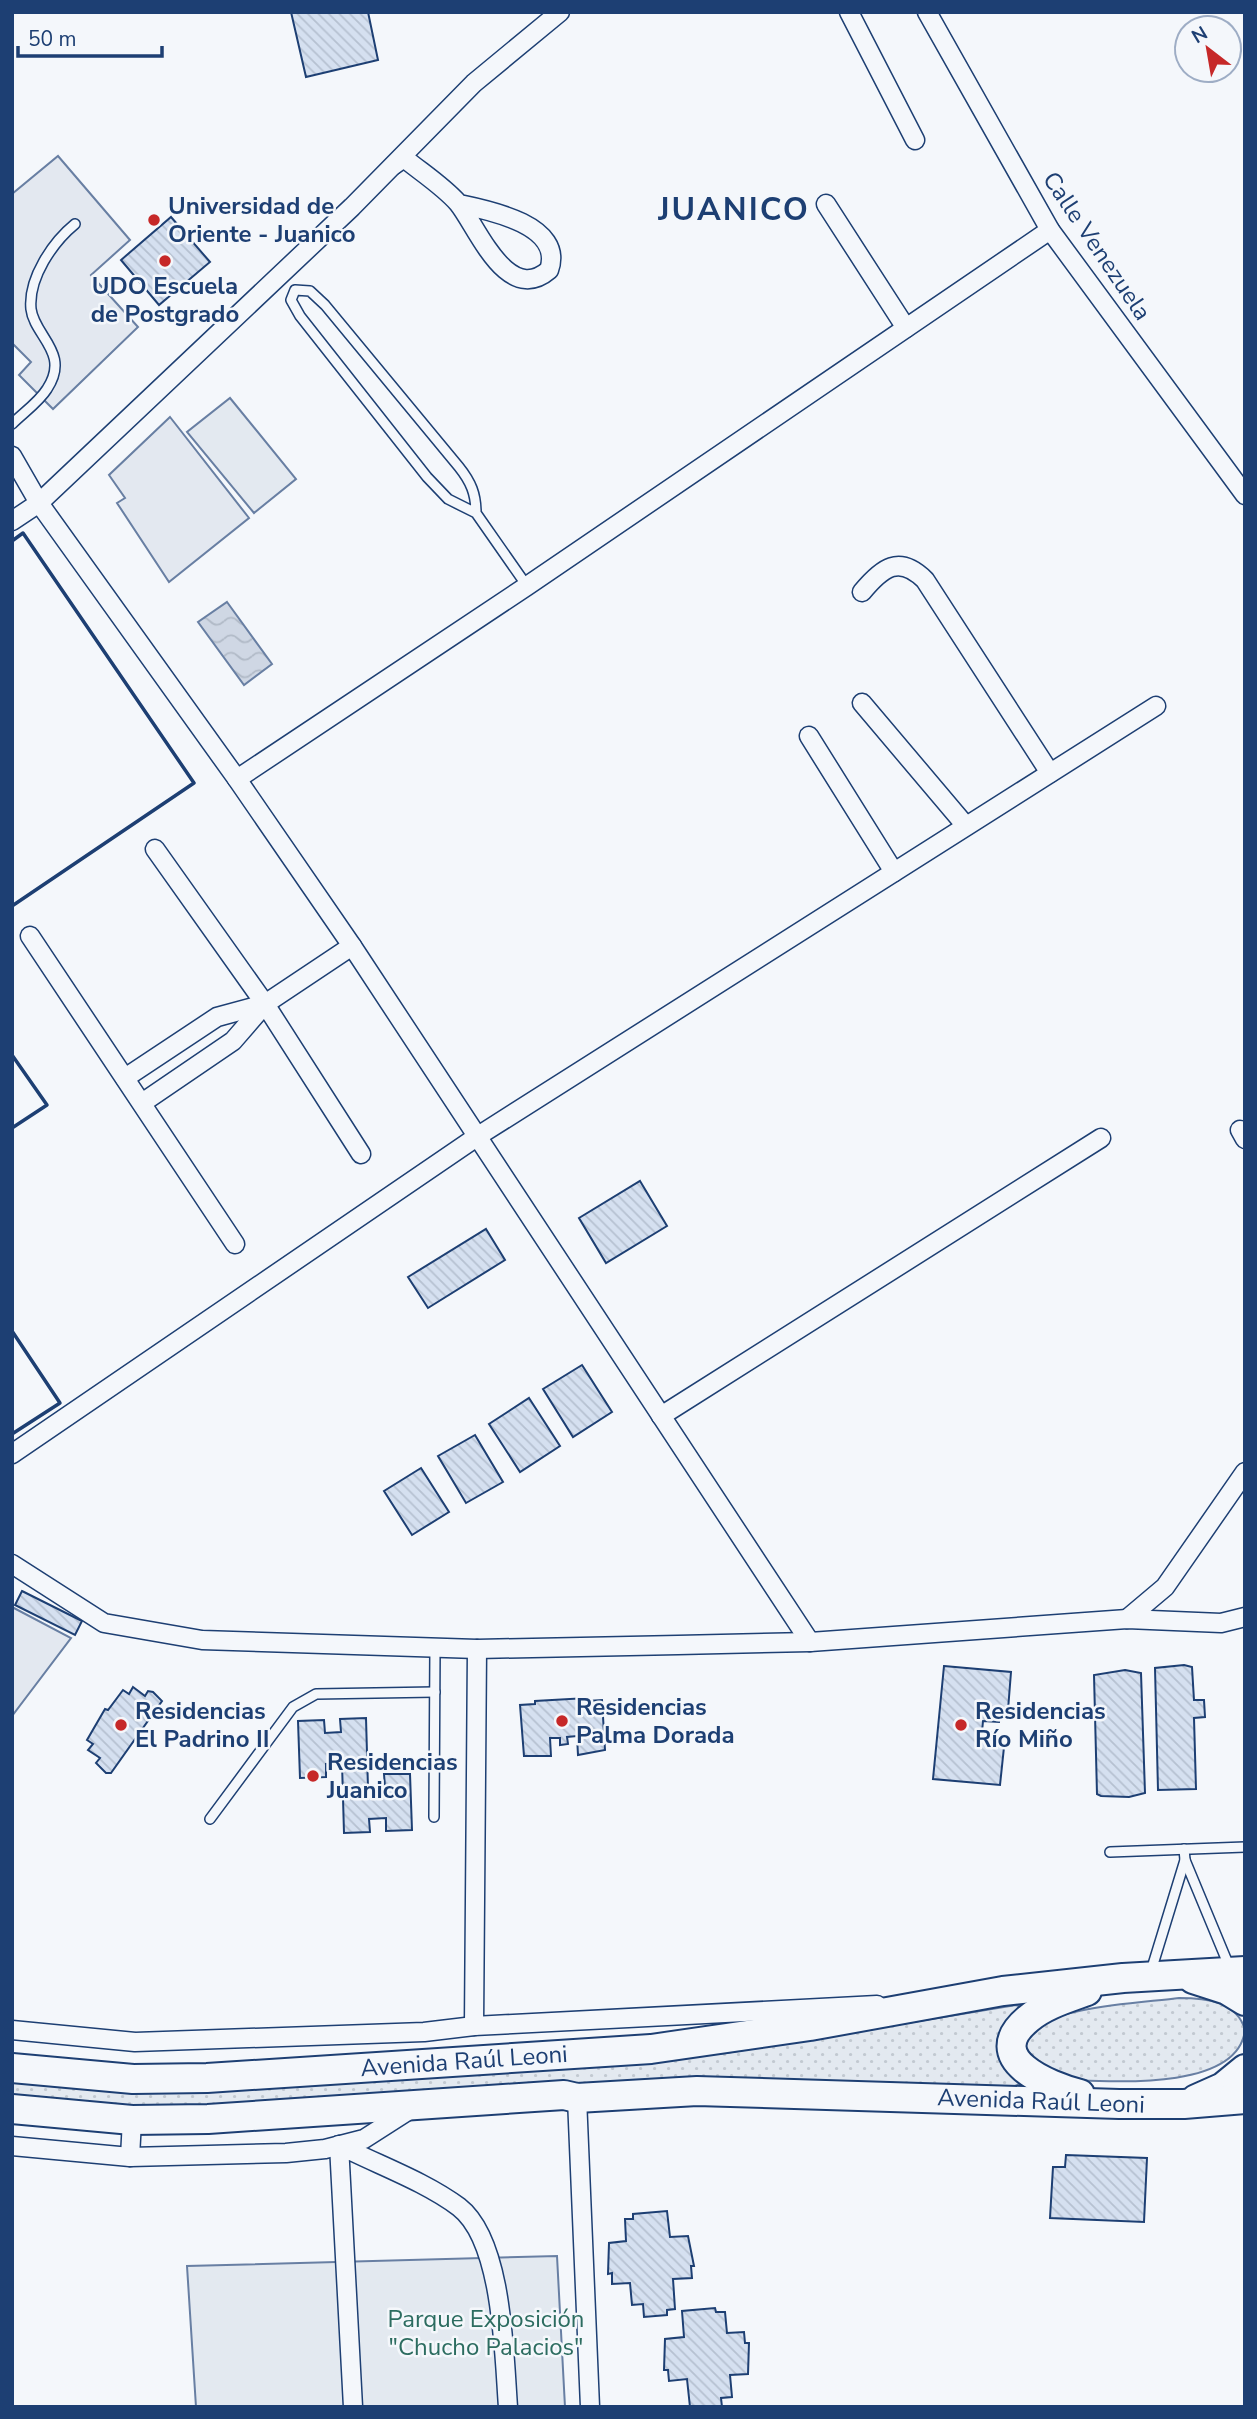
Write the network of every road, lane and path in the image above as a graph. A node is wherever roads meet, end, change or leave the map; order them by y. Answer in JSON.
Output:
{"nodes":[{"id":1,"x":560,"y":12,"type":"edge"},
{"id":2,"x":849,"y":12,"type":"edge"},
{"id":3,"x":927,"y":12,"type":"edge"},
{"id":4,"x":915,"y":140,"type":"dead end"},
{"id":5,"x":394,"y":165,"type":"junction"},
{"id":6,"x":459,"y":204,"type":"junction"},
{"id":7,"x":826,"y":204,"type":"dead end"},
{"id":8,"x":75,"y":224,"type":"dead end"},
{"id":9,"x":1051,"y":230,"type":"junction"},
{"id":10,"x":906,"y":328,"type":"junction"},
{"id":11,"x":12,"y":424,"type":"edge"},
{"id":12,"x":12,"y":456,"type":"edge"},
{"id":13,"x":1238,"y":474,"type":"edge"},
{"id":14,"x":1245,"y":495,"type":"edge"},
{"id":15,"x":39,"y":503,"type":"junction"},
{"id":16,"x":476,"y":513,"type":"junction"},
{"id":17,"x":12,"y":521,"type":"edge"},
{"id":18,"x":527,"y":586,"type":"junction"},
{"id":19,"x":862,"y":592,"type":"dead end"},
{"id":20,"x":862,"y":702,"type":"dead end"},
{"id":21,"x":1156,"y":706,"type":"dead end"},
{"id":22,"x":809,"y":736,"type":"dead end"},
{"id":23,"x":1050,"y":773,"type":"junction"},
{"id":24,"x":237,"y":779,"type":"junction"},
{"id":25,"x":966,"y":826,"type":"junction"},
{"id":26,"x":155,"y":849,"type":"dead end"},
{"id":27,"x":894,"y":872,"type":"junction"},
{"id":28,"x":30,"y":936,"type":"dead end"},
{"id":29,"x":352,"y":946,"type":"junction"},
{"id":30,"x":265,"y":1004,"type":"junction"},
{"id":31,"x":125,"y":1078,"type":"junction"},
{"id":32,"x":142,"y":1103,"type":"junction"},
{"id":33,"x":478,"y":1136,"type":"junction"},
{"id":34,"x":1101,"y":1138,"type":"dead end"},
{"id":35,"x":361,"y":1154,"type":"dead end"},
{"id":36,"x":235,"y":1244,"type":"dead end"},
{"id":37,"x":661,"y":1416,"type":"junction"},
{"id":38,"x":12,"y":1454,"type":"edge"},
{"id":39,"x":1245,"y":1472,"type":"edge"},
{"id":40,"x":12,"y":1564,"type":"edge"},
{"id":41,"x":1245,"y":1617,"type":"edge"},
{"id":42,"x":1127,"y":1619,"type":"junction"},
{"id":43,"x":810,"y":1642,"type":"junction"},
{"id":44,"x":435,"y":1647,"type":"junction"},
{"id":45,"x":477,"y":1649,"type":"junction"},
{"id":46,"x":435,"y":1692,"type":"junction"},
{"id":47,"x":434,"y":1817,"type":"dead end"},
{"id":48,"x":210,"y":1819,"type":"dead end"},
{"id":49,"x":1245,"y":1847,"type":"edge"},
{"id":50,"x":1184,"y":1849,"type":"junction"},
{"id":51,"x":1110,"y":1852,"type":"dead end"},
{"id":52,"x":1185,"y":1860,"type":"junction"},
{"id":53,"x":1238,"y":1971,"type":"edge"},
{"id":54,"x":1150,"y":1976,"type":"junction"},
{"id":55,"x":1245,"y":2001,"type":"edge"},
{"id":56,"x":912,"y":2006,"type":"junction"},
{"id":57,"x":474,"y":2026,"type":"junction"},
{"id":58,"x":12,"y":2031,"type":"edge"},
{"id":59,"x":12,"y":2068,"type":"edge"},
{"id":60,"x":1245,"y":2069,"type":"edge"},
{"id":61,"x":577,"y":2098,"type":"junction"},
{"id":62,"x":1245,"y":2099,"type":"edge"},
{"id":63,"x":1118,"y":2104,"type":"junction"},
{"id":64,"x":1184,"y":2104,"type":"junction"},
{"id":65,"x":417,"y":2105,"type":"junction"},
{"id":66,"x":12,"y":2109,"type":"edge"},
{"id":67,"x":131,"y":2120,"type":"junction"},
{"id":68,"x":12,"y":2146,"type":"edge"},
{"id":69,"x":339,"y":2146,"type":"junction"},
{"id":70,"x":130,"y":2157,"type":"junction"},
{"id":71,"x":353,"y":2407,"type":"edge"},
{"id":72,"x":508,"y":2407,"type":"edge"},
{"id":73,"x":590,"y":2407,"type":"edge"}],
"edges":[{"from":1,"to":5,"type":"street"},
{"from":2,"to":4,"type":"street"},
{"from":3,"to":9,"type":"street","name":"Calle Venezuela"},
{"from":5,"to":6,"type":"street"},
{"from":5,"to":15,"type":"street"},
{"from":6,"to":6,"type":"street"},
{"from":7,"to":10,"type":"street"},
{"from":8,"to":11,"type":"lane"},
{"from":9,"to":10,"type":"street"},
{"from":9,"to":13,"type":"street","name":"Calle Venezuela"},
{"from":10,"to":18,"type":"street"},
{"from":12,"to":15,"type":"street"},
{"from":13,"to":14,"type":"street","name":"Calle Venezuela"},
{"from":15,"to":17,"type":"street"},
{"from":15,"to":24,"type":"street"},
{"from":16,"to":16,"type":"lane"},
{"from":16,"to":18,"type":"lane"},
{"from":18,"to":24,"type":"street"},
{"from":19,"to":23,"type":"street"},
{"from":20,"to":25,"type":"street"},
{"from":21,"to":23,"type":"street"},
{"from":22,"to":27,"type":"street"},
{"from":23,"to":25,"type":"street"},
{"from":24,"to":29,"type":"street"},
{"from":25,"to":27,"type":"street"},
{"from":26,"to":30,"type":"street"},
{"from":27,"to":33,"type":"street"},
{"from":28,"to":31,"type":"street"},
{"from":29,"to":30,"type":"street"},
{"from":29,"to":33,"type":"street"},
{"from":30,"to":31,"type":"street"},
{"from":30,"to":32,"type":"street"},
{"from":30,"to":35,"type":"street"},
{"from":31,"to":32,"type":"street"},
{"from":32,"to":36,"type":"street"},
{"from":33,"to":37,"type":"street"},
{"from":33,"to":38,"type":"street"},
{"from":34,"to":37,"type":"street"},
{"from":37,"to":43,"type":"street"},
{"from":39,"to":42,"type":"street"},
{"from":40,"to":44,"type":"street"},
{"from":41,"to":42,"type":"street"},
{"from":42,"to":43,"type":"street"},
{"from":43,"to":45,"type":"street"},
{"from":44,"to":45,"type":"street"},
{"from":44,"to":46,"type":"lane"},
{"from":45,"to":57,"type":"street"},
{"from":46,"to":47,"type":"lane"},
{"from":46,"to":48,"type":"lane"},
{"from":49,"to":50,"type":"lane"},
{"from":50,"to":51,"type":"lane"},
{"from":50,"to":52,"type":"lane"},
{"from":52,"to":53,"type":"lane"},
{"from":52,"to":54,"type":"lane"},
{"from":53,"to":54,"type":"highway","name":"Avenida Raúl Leoni"},
{"from":54,"to":55,"type":"highway"},
{"from":54,"to":56,"type":"highway","name":"Avenida Raúl Leoni"},
{"from":54,"to":63,"type":"highway"},
{"from":56,"to":57,"type":"street","name":"Avenida Raúl Leoni"},
{"from":56,"to":59,"type":"highway","name":"Avenida Raúl Leoni"},
{"from":57,"to":58,"type":"street","name":"Avenida Raúl Leoni"},
{"from":60,"to":64,"type":"highway"},
{"from":61,"to":63,"type":"highway","name":"Avenida Raúl Leoni"},
{"from":61,"to":65,"type":"highway","name":"Avenida Raúl Leoni"},
{"from":61,"to":73,"type":"street"},
{"from":62,"to":64,"type":"highway","name":"Avenida Raúl Leoni"},
{"from":63,"to":64,"type":"highway","name":"Avenida Raúl Leoni"},
{"from":65,"to":67,"type":"highway","name":"Avenida Raúl Leoni"},
{"from":65,"to":69,"type":"street","name":"Avenida Raúl Leoni"},
{"from":66,"to":67,"type":"highway","name":"Avenida Raúl Leoni"},
{"from":67,"to":70,"type":"street"},
{"from":68,"to":70,"type":"street","name":"Avenida Raúl Leoni"},
{"from":69,"to":70,"type":"street","name":"Avenida Raúl Leoni"},
{"from":69,"to":71,"type":"street"},
{"from":69,"to":72,"type":"street"}]}
